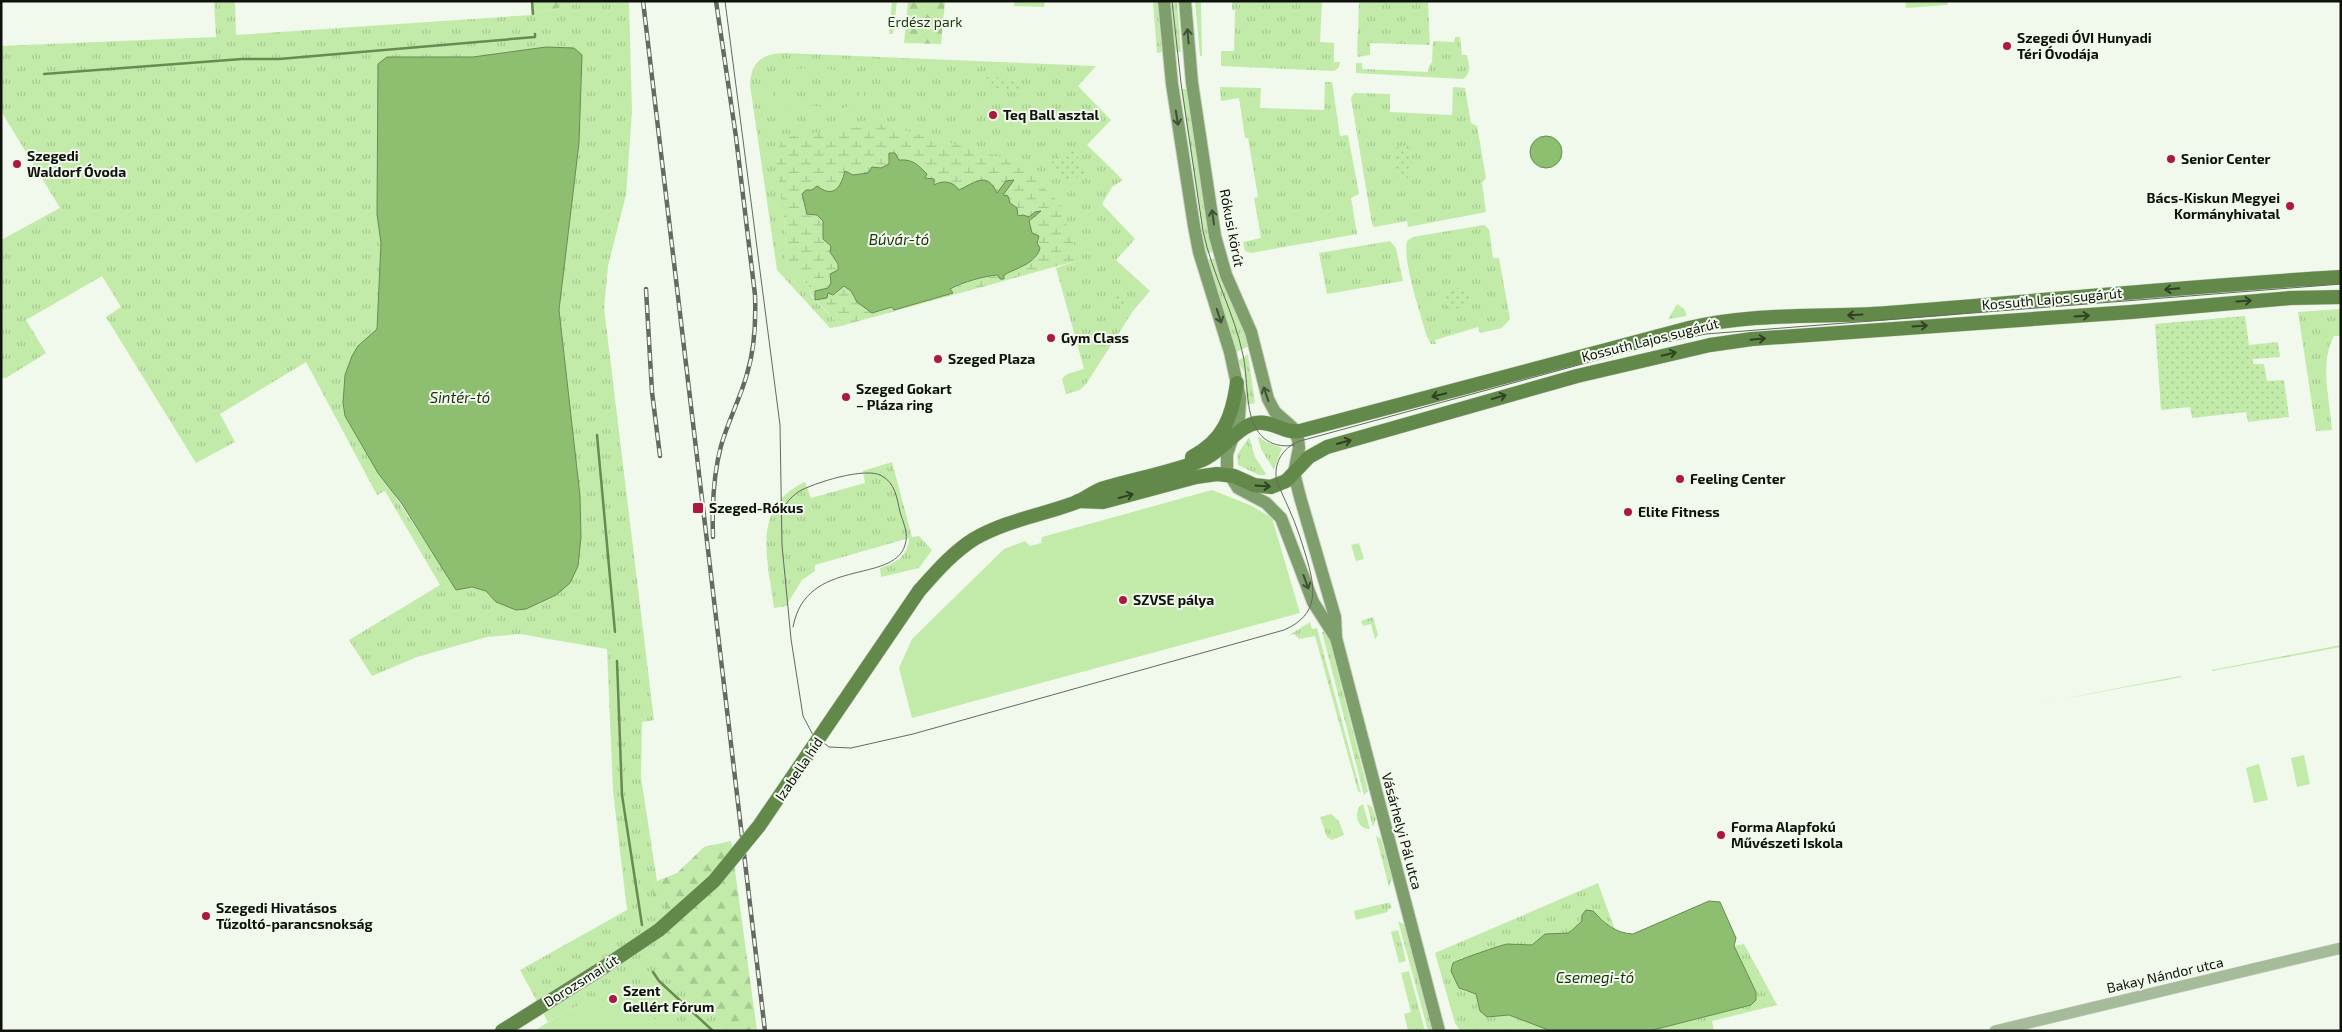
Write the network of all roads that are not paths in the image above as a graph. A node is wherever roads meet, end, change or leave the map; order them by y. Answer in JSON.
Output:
{"nodes":[{"id":1,"x":1164,"y":1,"type":"edge"},
{"id":2,"x":1186,"y":1,"type":"edge"},
{"id":3,"x":2341,"y":276,"type":"edge"},
{"id":4,"x":2341,"y":297,"type":"edge"},
{"id":5,"x":1237,"y":383,"type":"junction"},
{"id":6,"x":1296,"y":432,"type":"junction"},
{"id":7,"x":1234,"y":438,"type":"junction"},
{"id":8,"x":1162,"y":472,"type":"junction"},
{"id":9,"x":1294,"y":473,"type":"junction"},
{"id":10,"x":1229,"y":475,"type":"junction"},
{"id":11,"x":1078,"y":501,"type":"junction"},
{"id":12,"x":919,"y":591,"type":"joint"},
{"id":13,"x":1336,"y":638,"type":"junction"},
{"id":14,"x":659,"y":930,"type":"joint"},
{"id":15,"x":2341,"y":948,"type":"edge"},
{"id":16,"x":502,"y":1031,"type":"edge"},
{"id":17,"x":1439,"y":1031,"type":"edge"},
{"id":18,"x":1995,"y":1031,"type":"edge"}],
"edges":[{"from":1,"to":5,"type":"main road","one_way":true},
{"from":6,"to":2,"type":"main road","name":"Rókusi körút","one_way":true},
{"from":3,"to":6,"type":"main road","name":"Kossuth Lajos sugárút","one_way":true},
{"from":9,"to":4,"type":"main road","name":"Kossuth Lajos sugárút","one_way":true},
{"from":5,"to":7,"type":"main road"},
{"from":5,"to":8,"type":"main road"},
{"from":6,"to":7,"type":"main road","name":"Kossuth Lajos sugárút"},
{"from":6,"to":9,"type":"main road"},
{"from":7,"to":8,"type":"main road","name":"Kossuth Lajos sugárút"},
{"from":7,"to":10,"type":"main road"},
{"from":8,"to":11,"type":"main road","name":"Kossuth Lajos sugárút"},
{"from":10,"to":9,"type":"main road","name":"Kossuth Lajos sugárút","one_way":true},
{"from":9,"to":13,"type":"main road","name":"Vásárhelyi Pál utca"},
{"from":11,"to":10,"type":"main road","name":"Kossuth Lajos sugárút","one_way":true},
{"from":10,"to":13,"type":"main road","name":"Vásárhelyi Pál utca","one_way":true},
{"from":11,"to":12,"type":"main road","name":"Kossuth Lajos sugárút"},
{"from":12,"to":14,"type":"main road","name":"Izabella híd","bridge":true},
{"from":13,"to":17,"type":"main road","name":"Vásárhelyi Pál utca"},
{"from":14,"to":16,"type":"main road","name":"Dorozsmai út"},
{"from":15,"to":18,"type":"street","name":"Bakay Nándor utca"}]}
